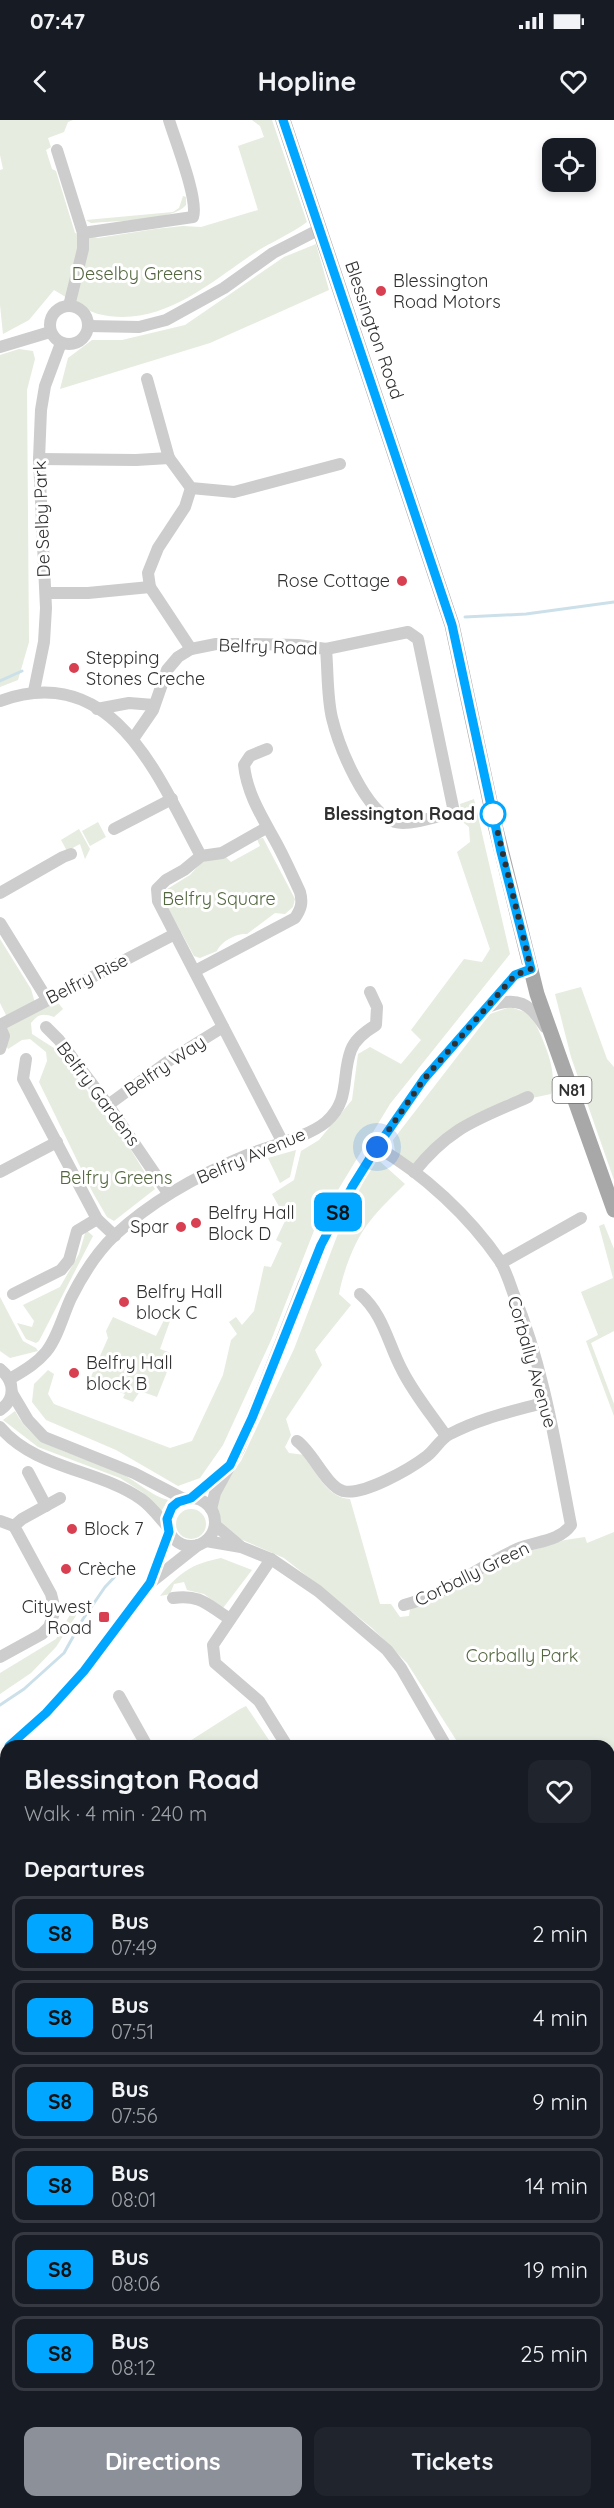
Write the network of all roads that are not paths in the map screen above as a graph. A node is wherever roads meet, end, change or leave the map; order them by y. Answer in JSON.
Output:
{"nodes":[{"id":1,"x":169,"y":120,"type":"edge"},
{"id":2,"x":283,"y":120,"type":"edge"},
{"id":3,"x":57,"y":150,"type":"dead end"},
{"id":4,"x":320,"y":229,"type":"junction"},
{"id":5,"x":83,"y":233,"type":"junction"},
{"id":6,"x":69,"y":306,"type":"junction"},
{"id":7,"x":88,"y":326,"type":"junction"},
{"id":8,"x":50,"y":332,"type":"junction"},
{"id":9,"x":61,"y":343,"type":"junction"},
{"id":10,"x":0,"y":347,"type":"edge"},
{"id":11,"x":147,"y":379,"type":"dead end"},
{"id":12,"x":169,"y":458,"type":"junction"},
{"id":13,"x":39,"y":459,"type":"junction"},
{"id":14,"x":340,"y":464,"type":"dead end"},
{"id":15,"x":191,"y":488,"type":"junction"},
{"id":16,"x":150,"y":587,"type":"junction"},
{"id":17,"x":46,"y":593,"type":"junction"},
{"id":18,"x":191,"y":649,"type":"junction"},
{"id":19,"x":326,"y":649,"type":"junction"},
{"id":20,"x":34,"y":691,"type":"junction"},
{"id":21,"x":0,"y":701,"type":"edge"},
{"id":22,"x":154,"y":705,"type":"junction"},
{"id":23,"x":97,"y":709,"type":"junction"},
{"id":24,"x":133,"y":739,"type":"junction"},
{"id":25,"x":267,"y":749,"type":"dead end"},
{"id":26,"x":172,"y":799,"type":"junction"},
{"id":27,"x":266,"y":828,"type":"junction"},
{"id":28,"x":114,"y":829,"type":"dead end"},
{"id":29,"x":71,"y":854,"type":"dead end"},
{"id":30,"x":201,"y":856,"type":"junction"},
{"id":31,"x":0,"y":893,"type":"edge"},
{"id":32,"x":0,"y":923,"type":"edge"},
{"id":33,"x":175,"y":934,"type":"junction"},
{"id":34,"x":531,"y":969,"type":"junction"},
{"id":35,"x":195,"y":971,"type":"junction"},
{"id":36,"x":370,"y":992,"type":"dead end"},
{"id":37,"x":47,"y":999,"type":"junction"},
{"id":38,"x":488,"y":1007,"type":"junction"},
{"id":39,"x":0,"y":1026,"type":"edge"},
{"id":40,"x":46,"y":1027,"type":"dead end"},
{"id":41,"x":223,"y":1028,"type":"junction"},
{"id":42,"x":553,"y":1041,"type":"junction"},
{"id":43,"x":0,"y":1049,"type":"edge"},
{"id":44,"x":26,"y":1059,"type":"dead end"},
{"id":45,"x":528,"y":1097,"type":"dead end"},
{"id":46,"x":108,"y":1105,"type":"junction"},
{"id":47,"x":282,"y":1141,"type":"junction"},
{"id":48,"x":57,"y":1143,"type":"junction"},
{"id":49,"x":377,"y":1147,"type":"junction"},
{"id":50,"x":0,"y":1172,"type":"edge"},
{"id":51,"x":414,"y":1172,"type":"junction"},
{"id":52,"x":168,"y":1192,"type":"junction"},
{"id":53,"x":614,"y":1210,"type":"edge"},
{"id":54,"x":581,"y":1218,"type":"dead end"},
{"id":55,"x":98,"y":1219,"type":"junction"},
{"id":56,"x":115,"y":1236,"type":"junction"},
{"id":57,"x":501,"y":1263,"type":"junction"},
{"id":58,"x":13,"y":1294,"type":"dead end"},
{"id":59,"x":360,"y":1294,"type":"dead end"},
{"id":60,"x":0,"y":1369,"type":"edge"},
{"id":61,"x":10,"y":1379,"type":"junction"},
{"id":62,"x":12,"y":1393,"type":"junction"},
{"id":63,"x":546,"y":1402,"type":"junction"},
{"id":64,"x":0,"y":1410,"type":"edge"},
{"id":65,"x":0,"y":1427,"type":"edge"},
{"id":66,"x":446,"y":1436,"type":"junction"},
{"id":67,"x":297,"y":1441,"type":"dead end"},
{"id":68,"x":230,"y":1465,"type":"junction"},
{"id":69,"x":28,"y":1472,"type":"dead end"},
{"id":70,"x":60,"y":1498,"type":"dead end"},
{"id":71,"x":187,"y":1498,"type":"junction"},
{"id":72,"x":46,"y":1506,"type":"junction"},
{"id":73,"x":211,"y":1509,"type":"junction"},
{"id":74,"x":0,"y":1521,"type":"edge"},
{"id":75,"x":215,"y":1525,"type":"junction"},
{"id":76,"x":14,"y":1526,"type":"junction"},
{"id":77,"x":571,"y":1526,"type":"joint"},
{"id":78,"x":168,"y":1529,"type":"junction"},
{"id":79,"x":202,"y":1543,"type":"junction"},
{"id":80,"x":241,"y":1547,"type":"junction"},
{"id":81,"x":271,"y":1559,"type":"junction"},
{"id":82,"x":150,"y":1583,"type":"junction"},
{"id":83,"x":174,"y":1598,"type":"dead end"},
{"id":84,"x":404,"y":1605,"type":"dead end"},
{"id":85,"x":230,"y":1619,"type":"junction"},
{"id":86,"x":0,"y":1657,"type":"edge"},
{"id":87,"x":119,"y":1695,"type":"dead end"},
{"id":88,"x":16,"y":1740,"type":"edge"},
{"id":89,"x":144,"y":1740,"type":"edge"},
{"id":90,"x":283,"y":1740,"type":"edge"},
{"id":91,"x":443,"y":1740,"type":"edge"}],
"edges":[{"from":1,"to":5,"type":"street"},
{"from":2,"to":4,"type":"main road","name":"Blessington Road","number":"N81"},
{"from":3,"to":5,"type":"street"},
{"from":4,"to":7,"type":"street"},
{"from":4,"to":34,"type":"main road","name":"Blessington Road","number":"N81"},
{"from":5,"to":6,"type":"street"},
{"from":6,"to":7,"type":"street"},
{"from":6,"to":8,"type":"street"},
{"from":7,"to":9,"type":"street"},
{"from":8,"to":9,"type":"street"},
{"from":8,"to":10,"type":"street"},
{"from":9,"to":13,"type":"street","name":"De Selby Park"},
{"from":11,"to":12,"type":"street"},
{"from":12,"to":13,"type":"street"},
{"from":12,"to":15,"type":"street"},
{"from":13,"to":17,"type":"street","name":"De Selby Park"},
{"from":14,"to":15,"type":"street"},
{"from":15,"to":16,"type":"street"},
{"from":16,"to":17,"type":"street","name":"De Selby Park"},
{"from":16,"to":18,"type":"street"},
{"from":17,"to":20,"type":"street"},
{"from":18,"to":19,"type":"street","name":"Belfry Road"},
{"from":18,"to":22,"type":"street"},
{"from":19,"to":19,"type":"street","name":"Belfry Road"},
{"from":20,"to":21,"type":"street"},
{"from":20,"to":23,"type":"street"},
{"from":22,"to":23,"type":"street"},
{"from":22,"to":24,"type":"street"},
{"from":23,"to":24,"type":"street"},
{"from":24,"to":26,"type":"street"},
{"from":25,"to":27,"type":"street"},
{"from":26,"to":28,"type":"street"},
{"from":26,"to":30,"type":"street"},
{"from":27,"to":30,"type":"street"},
{"from":27,"to":35,"type":"street"},
{"from":29,"to":31,"type":"street"},
{"from":30,"to":33,"type":"street"},
{"from":32,"to":37,"type":"street"},
{"from":33,"to":35,"type":"street"},
{"from":33,"to":37,"type":"street","name":"Belfry Rise"},
{"from":34,"to":38,"type":"street"},
{"from":34,"to":42,"type":"main road","name":"Blessington Road","number":"N81"},
{"from":35,"to":41,"type":"street"},
{"from":36,"to":47,"type":"street","name":"Belfry Avenue"},
{"from":37,"to":39,"type":"street","name":"Belfry Rise"},
{"from":38,"to":42,"type":"street"},
{"from":38,"to":49,"type":"street"},
{"from":39,"to":43,"type":"street"},
{"from":40,"to":46,"type":"street","name":"Belfry Gardens"},
{"from":41,"to":46,"type":"street","name":"Belfry Way"},
{"from":41,"to":47,"type":"street"},
{"from":42,"to":53,"type":"main road","name":"Blessington Road","number":"N81"},
{"from":44,"to":48,"type":"street"},
{"from":45,"to":51,"type":"street"},
{"from":46,"to":52,"type":"street","name":"Belfry Gardens"},
{"from":47,"to":52,"type":"street","name":"Belfry Avenue"},
{"from":48,"to":50,"type":"street"},
{"from":48,"to":55,"type":"street"},
{"from":49,"to":51,"type":"street","name":"Corbally Avenue"},
{"from":49,"to":68,"type":"street"},
{"from":51,"to":57,"type":"street","name":"Corbally Avenue"},
{"from":52,"to":56,"type":"street","name":"Belfry Avenue"},
{"from":54,"to":57,"type":"street"},
{"from":55,"to":56,"type":"street"},
{"from":55,"to":58,"type":"street"},
{"from":56,"to":61,"type":"street","name":"Belfry Avenue"},
{"from":57,"to":63,"type":"street","name":"Corbally Avenue"},
{"from":59,"to":66,"type":"street"},
{"from":60,"to":61,"type":"street"},
{"from":61,"to":62,"type":"street"},
{"from":62,"to":64,"type":"street"},
{"from":62,"to":71,"type":"street"},
{"from":63,"to":66,"type":"street"},
{"from":63,"to":77,"type":"street","name":"Corbally Avenue"},
{"from":65,"to":78,"type":"street"},
{"from":66,"to":67,"type":"street"},
{"from":68,"to":71,"type":"street"},
{"from":68,"to":73,"type":"street"},
{"from":69,"to":72,"type":"street"},
{"from":70,"to":72,"type":"street"},
{"from":71,"to":73,"type":"street"},
{"from":71,"to":78,"type":"street"},
{"from":72,"to":76,"type":"street"},
{"from":73,"to":75,"type":"street"},
{"from":74,"to":76,"type":"street"},
{"from":75,"to":79,"type":"street"},
{"from":75,"to":80,"type":"street"},
{"from":76,"to":86,"type":"street"},
{"from":77,"to":84,"type":"street","name":"Corbally Green"},
{"from":78,"to":79,"type":"street"},
{"from":78,"to":82,"type":"street"},
{"from":79,"to":80,"type":"street"},
{"from":79,"to":82,"type":"street"},
{"from":80,"to":81,"type":"street"},
{"from":81,"to":85,"type":"street"},
{"from":81,"to":91,"type":"street"},
{"from":82,"to":88,"type":"street"},
{"from":83,"to":85,"type":"street"},
{"from":85,"to":90,"type":"street"},
{"from":87,"to":89,"type":"street"}]}
